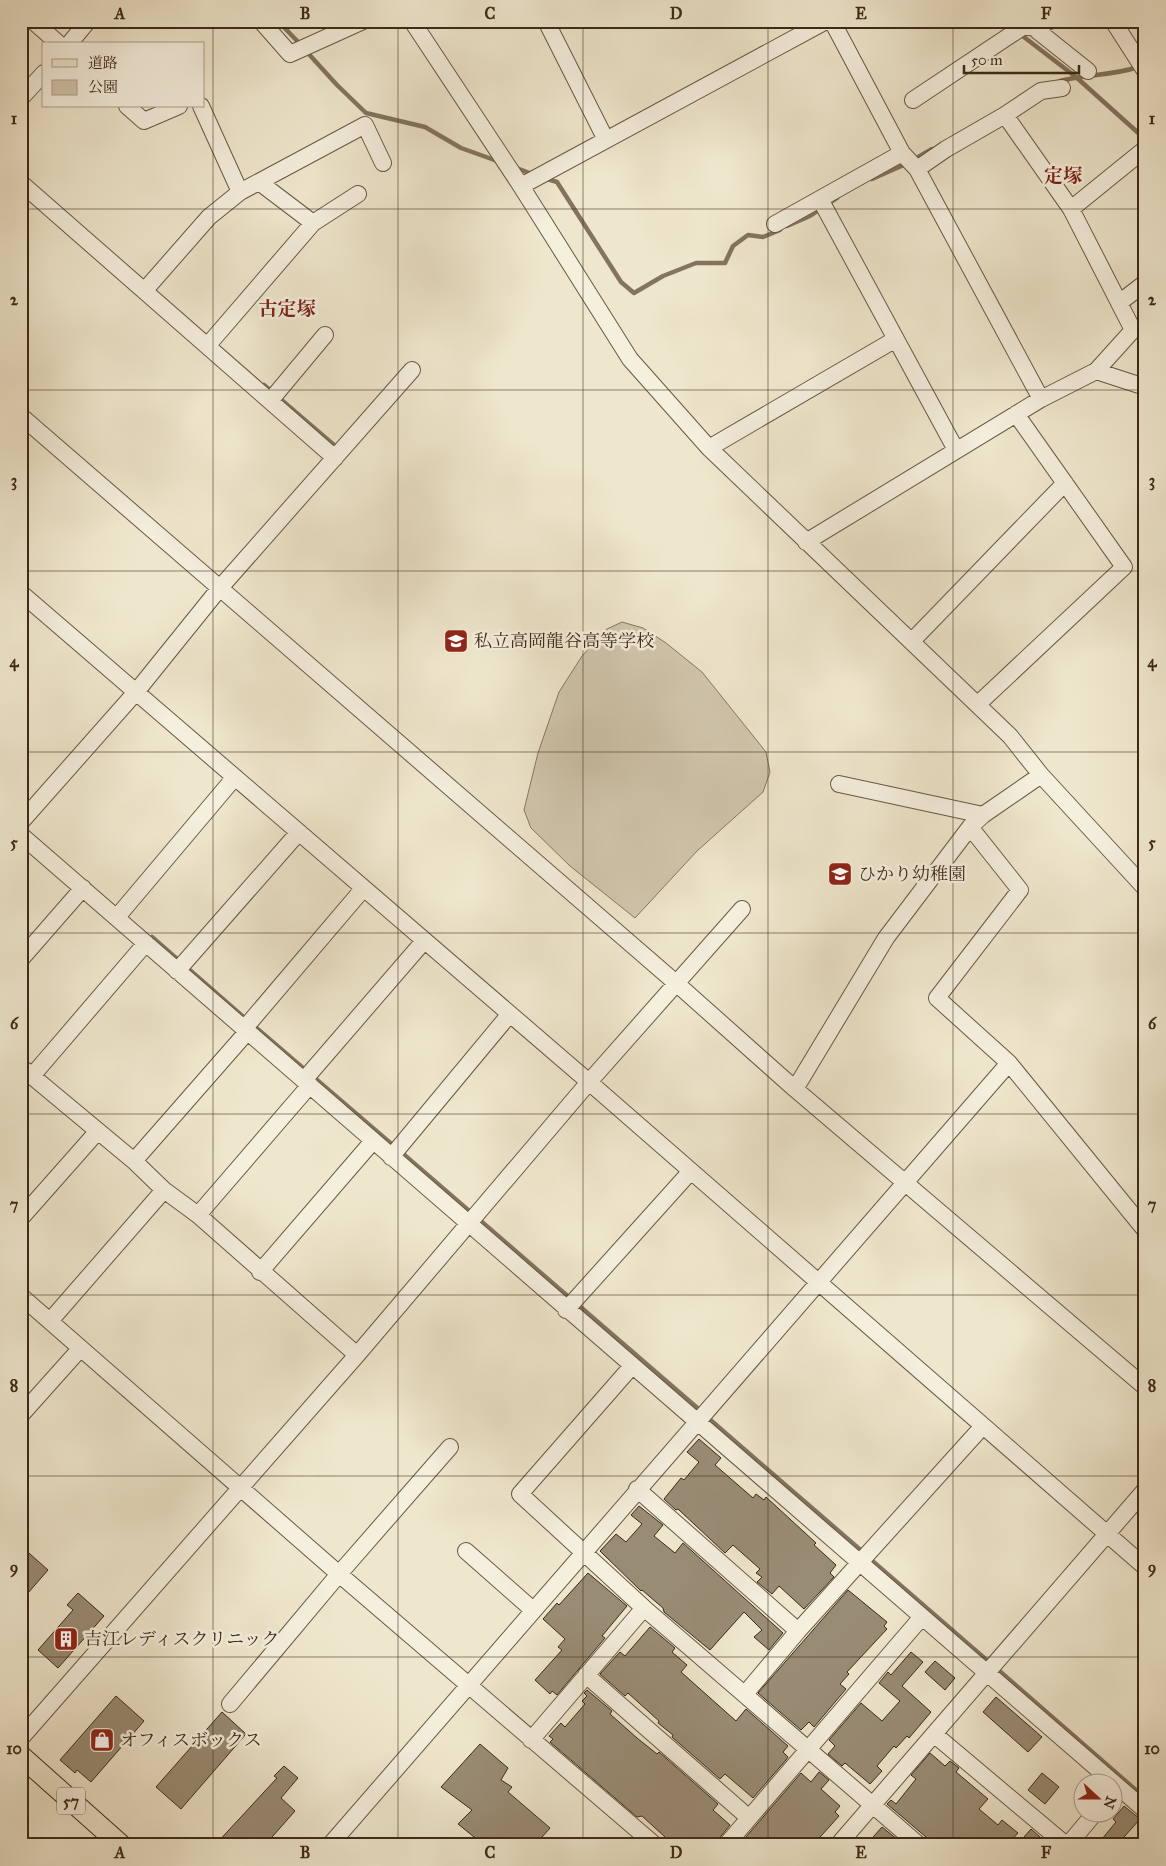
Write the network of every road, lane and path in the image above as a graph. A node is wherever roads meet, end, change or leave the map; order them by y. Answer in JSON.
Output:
{"nodes":[{"id":1,"x":33,"y":21,"type":"edge"},
{"id":2,"x":88,"y":21,"type":"edge"},
{"id":3,"x":261,"y":21,"type":"edge"},
{"id":4,"x":363,"y":21,"type":"edge"},
{"id":5,"x":412,"y":21,"type":"edge"},
{"id":6,"x":546,"y":21,"type":"edge"},
{"id":7,"x":826,"y":21,"type":"edge"},
{"id":8,"x":832,"y":21,"type":"edge"},
{"id":9,"x":1112,"y":21,"type":"edge"},
{"id":10,"x":1029,"y":26,"type":"edge"},
{"id":11,"x":57,"y":42,"type":"edge"},
{"id":12,"x":71,"y":42,"type":"edge"},
{"id":13,"x":1088,"y":71,"type":"dead end"},
{"id":14,"x":1145,"y":71,"type":"edge"},
{"id":15,"x":42,"y":75,"type":"edge"},
{"id":16,"x":1062,"y":88,"type":"dead end"},
{"id":17,"x":21,"y":98,"type":"edge"},
{"id":18,"x":913,"y":100,"type":"dead end"},
{"id":19,"x":129,"y":108,"type":"edge"},
{"id":20,"x":174,"y":108,"type":"edge"},
{"id":21,"x":202,"y":108,"type":"edge"},
{"id":22,"x":1005,"y":115,"type":"junction"},
{"id":23,"x":606,"y":140,"type":"junction"},
{"id":24,"x":1145,"y":149,"type":"edge"},
{"id":25,"x":902,"y":153,"type":"junction"},
{"id":26,"x":383,"y":163,"type":"dead end"},
{"id":27,"x":917,"y":169,"type":"junction"},
{"id":28,"x":259,"y":182,"type":"junction"},
{"id":29,"x":21,"y":183,"type":"edge"},
{"id":30,"x":521,"y":186,"type":"junction"},
{"id":31,"x":240,"y":192,"type":"junction"},
{"id":32,"x":358,"y":194,"type":"dead end"},
{"id":33,"x":820,"y":199,"type":"junction"},
{"id":34,"x":1071,"y":209,"type":"junction"},
{"id":35,"x":313,"y":223,"type":"junction"},
{"id":36,"x":775,"y":224,"type":"dead end"},
{"id":37,"x":1145,"y":283,"type":"edge"},
{"id":38,"x":145,"y":290,"type":"junction"},
{"id":39,"x":1119,"y":303,"type":"junction"},
{"id":40,"x":325,"y":335,"type":"dead end"},
{"id":41,"x":896,"y":339,"type":"junction"},
{"id":42,"x":208,"y":345,"type":"junction"},
{"id":43,"x":412,"y":370,"type":"dead end"},
{"id":44,"x":1096,"y":371,"type":"junction"},
{"id":45,"x":1145,"y":387,"type":"edge"},
{"id":46,"x":1041,"y":398,"type":"junction"},
{"id":47,"x":270,"y":401,"type":"junction"},
{"id":48,"x":1016,"y":414,"type":"junction"},
{"id":49,"x":21,"y":416,"type":"edge"},
{"id":50,"x":710,"y":448,"type":"junction"},
{"id":51,"x":956,"y":450,"type":"junction"},
{"id":52,"x":335,"y":458,"type":"junction"},
{"id":53,"x":1065,"y":483,"type":"junction"},
{"id":54,"x":806,"y":542,"type":"junction"},
{"id":55,"x":219,"y":589,"type":"junction"},
{"id":56,"x":21,"y":593,"type":"edge"},
{"id":57,"x":912,"y":641,"type":"junction"},
{"id":58,"x":136,"y":692,"type":"junction"},
{"id":59,"x":978,"y":704,"type":"junction"},
{"id":60,"x":1041,"y":775,"type":"junction"},
{"id":61,"x":235,"y":778,"type":"junction"},
{"id":62,"x":839,"y":784,"type":"dead end"},
{"id":63,"x":983,"y":815,"type":"junction"},
{"id":64,"x":21,"y":822,"type":"edge"},
{"id":65,"x":970,"y":827,"type":"junction"},
{"id":66,"x":299,"y":832,"type":"junction"},
{"id":67,"x":21,"y":835,"type":"edge"},
{"id":68,"x":83,"y":888,"type":"junction"},
{"id":69,"x":1145,"y":888,"type":"edge"},
{"id":70,"x":364,"y":889,"type":"junction"},
{"id":71,"x":742,"y":909,"type":"dead end"},
{"id":72,"x":117,"y":917,"type":"junction"},
{"id":73,"x":424,"y":941,"type":"junction"},
{"id":74,"x":146,"y":943,"type":"junction"},
{"id":75,"x":21,"y":959,"type":"edge"},
{"id":76,"x":182,"y":966,"type":"junction"},
{"id":77,"x":676,"y":983,"type":"junction"},
{"id":78,"x":509,"y":1015,"type":"junction"},
{"id":79,"x":247,"y":1026,"type":"junction"},
{"id":80,"x":1009,"y":1063,"type":"junction"},
{"id":81,"x":26,"y":1071,"type":"edge"},
{"id":82,"x":309,"y":1078,"type":"junction"},
{"id":83,"x":589,"y":1082,"type":"junction"},
{"id":84,"x":795,"y":1089,"type":"junction"},
{"id":85,"x":97,"y":1132,"type":"junction"},
{"id":86,"x":372,"y":1141,"type":"junction"},
{"id":87,"x":396,"y":1152,"type":"junction"},
{"id":88,"x":134,"y":1161,"type":"junction"},
{"id":89,"x":690,"y":1171,"type":"junction"},
{"id":90,"x":904,"y":1182,"type":"junction"},
{"id":91,"x":164,"y":1190,"type":"junction"},
{"id":92,"x":198,"y":1215,"type":"junction"},
{"id":93,"x":21,"y":1218,"type":"edge"},
{"id":94,"x":473,"y":1218,"type":"junction"},
{"id":95,"x":1145,"y":1230,"type":"edge"},
{"id":96,"x":260,"y":1272,"type":"junction"},
{"id":97,"x":819,"y":1282,"type":"junction"},
{"id":98,"x":21,"y":1296,"type":"edge"},
{"id":99,"x":571,"y":1305,"type":"junction"},
{"id":100,"x":50,"y":1321,"type":"junction"},
{"id":101,"x":80,"y":1349,"type":"junction"},
{"id":102,"x":357,"y":1356,"type":"junction"},
{"id":103,"x":632,"y":1366,"type":"junction"},
{"id":104,"x":1145,"y":1388,"type":"edge"},
{"id":105,"x":21,"y":1415,"type":"edge"},
{"id":106,"x":701,"y":1416,"type":"junction"},
{"id":107,"x":983,"y":1426,"type":"junction"},
{"id":108,"x":450,"y":1447,"type":"dead end"},
{"id":109,"x":242,"y":1487,"type":"junction"},
{"id":110,"x":637,"y":1490,"type":"junction"},
{"id":111,"x":1145,"y":1490,"type":"edge"},
{"id":112,"x":1107,"y":1534,"type":"junction"},
{"id":113,"x":466,"y":1551,"type":"dead end"},
{"id":114,"x":582,"y":1553,"type":"junction"},
{"id":115,"x":865,"y":1558,"type":"junction"},
{"id":116,"x":1145,"y":1567,"type":"edge"},
{"id":117,"x":339,"y":1574,"type":"junction"},
{"id":118,"x":644,"y":1608,"type":"junction"},
{"id":119,"x":533,"y":1610,"type":"junction"},
{"id":120,"x":922,"y":1618,"type":"junction"},
{"id":121,"x":798,"y":1631,"type":"junction"},
{"id":122,"x":990,"y":1667,"type":"junction"},
{"id":123,"x":586,"y":1675,"type":"junction"},
{"id":124,"x":470,"y":1685,"type":"junction"},
{"id":125,"x":745,"y":1694,"type":"junction"},
{"id":126,"x":230,"y":1704,"type":"dead end"},
{"id":127,"x":935,"y":1735,"type":"junction"},
{"id":128,"x":21,"y":1738,"type":"edge"},
{"id":129,"x":531,"y":1740,"type":"junction"},
{"id":130,"x":809,"y":1749,"type":"junction"},
{"id":131,"x":21,"y":1756,"type":"edge"},
{"id":132,"x":1101,"y":1774,"type":"edge"},
{"id":133,"x":1124,"y":1795,"type":"edge"},
{"id":134,"x":873,"y":1805,"type":"junction"},
{"id":135,"x":1145,"y":1810,"type":"edge"},
{"id":136,"x":748,"y":1817,"type":"junction"},
{"id":137,"x":1085,"y":1824,"type":"edge"},
{"id":138,"x":121,"y":1845,"type":"edge"},
{"id":139,"x":330,"y":1845,"type":"edge"},
{"id":140,"x":655,"y":1845,"type":"edge"},
{"id":141,"x":726,"y":1845,"type":"edge"},
{"id":142,"x":838,"y":1845,"type":"edge"},
{"id":143,"x":919,"y":1845,"type":"edge"},
{"id":144,"x":1067,"y":1845,"type":"edge"}],
"edges":[{"from":1,"to":11,"type":"street"},
{"from":2,"to":12,"type":"street"},
{"from":3,"to":4,"type":"street"},
{"from":5,"to":30,"type":"street"},
{"from":6,"to":23,"type":"street"},
{"from":7,"to":23,"type":"street"},
{"from":8,"to":25,"type":"street"},
{"from":9,"to":14,"type":"street"},
{"from":10,"to":13,"type":"street"},
{"from":10,"to":18,"type":"street"},
{"from":15,"to":17,"type":"street"},
{"from":16,"to":22,"type":"street"},
{"from":19,"to":20,"type":"street"},
{"from":21,"to":31,"type":"street"},
{"from":22,"to":27,"type":"street"},
{"from":22,"to":34,"type":"street"},
{"from":23,"to":30,"type":"street"},
{"from":24,"to":34,"type":"street"},
{"from":25,"to":27,"type":"street"},
{"from":25,"to":33,"type":"street"},
{"from":26,"to":28,"type":"street"},
{"from":27,"to":46,"type":"street"},
{"from":28,"to":31,"type":"street"},
{"from":28,"to":35,"type":"street"},
{"from":29,"to":38,"type":"street"},
{"from":30,"to":50,"type":"street"},
{"from":31,"to":38,"type":"street"},
{"from":32,"to":35,"type":"street"},
{"from":33,"to":36,"type":"street"},
{"from":33,"to":41,"type":"street"},
{"from":34,"to":39,"type":"street"},
{"from":35,"to":42,"type":"street"},
{"from":37,"to":39,"type":"street"},
{"from":38,"to":42,"type":"street"},
{"from":39,"to":44,"type":"street"},
{"from":40,"to":47,"type":"street"},
{"from":41,"to":50,"type":"street"},
{"from":41,"to":51,"type":"street"},
{"from":42,"to":47,"type":"street"},
{"from":43,"to":52,"type":"street"},
{"from":44,"to":45,"type":"street"},
{"from":44,"to":46,"type":"street"},
{"from":46,"to":48,"type":"street"},
{"from":47,"to":52,"type":"street"},
{"from":48,"to":51,"type":"street"},
{"from":48,"to":53,"type":"street"},
{"from":49,"to":55,"type":"street"},
{"from":50,"to":54,"type":"street"},
{"from":51,"to":54,"type":"street"},
{"from":52,"to":55,"type":"street"},
{"from":53,"to":57,"type":"street"},
{"from":53,"to":59,"type":"street"},
{"from":54,"to":57,"type":"street"},
{"from":55,"to":58,"type":"street"},
{"from":55,"to":77,"type":"street"},
{"from":56,"to":58,"type":"street"},
{"from":57,"to":59,"type":"street"},
{"from":58,"to":61,"type":"street"},
{"from":58,"to":64,"type":"street"},
{"from":59,"to":60,"type":"street"},
{"from":60,"to":63,"type":"street"},
{"from":60,"to":69,"type":"street"},
{"from":61,"to":66,"type":"street"},
{"from":61,"to":72,"type":"street"},
{"from":62,"to":63,"type":"street"},
{"from":63,"to":65,"type":"street"},
{"from":65,"to":80,"type":"street"},
{"from":65,"to":84,"type":"street"},
{"from":66,"to":70,"type":"street"},
{"from":66,"to":76,"type":"street"},
{"from":67,"to":68,"type":"street"},
{"from":68,"to":72,"type":"street"},
{"from":68,"to":75,"type":"street"},
{"from":70,"to":73,"type":"street"},
{"from":70,"to":79,"type":"street"},
{"from":71,"to":77,"type":"street"},
{"from":72,"to":74,"type":"street"},
{"from":73,"to":78,"type":"street"},
{"from":73,"to":82,"type":"street"},
{"from":74,"to":76,"type":"street"},
{"from":74,"to":81,"type":"street"},
{"from":76,"to":79,"type":"street"},
{"from":77,"to":83,"type":"street"},
{"from":77,"to":84,"type":"street"},
{"from":78,"to":83,"type":"street"},
{"from":78,"to":87,"type":"street"},
{"from":79,"to":82,"type":"street"},
{"from":79,"to":88,"type":"street"},
{"from":80,"to":90,"type":"street"},
{"from":80,"to":95,"type":"street"},
{"from":81,"to":85,"type":"street"},
{"from":82,"to":86,"type":"street"},
{"from":82,"to":92,"type":"street"},
{"from":83,"to":89,"type":"street"},
{"from":83,"to":94,"type":"street"},
{"from":84,"to":90,"type":"street"},
{"from":85,"to":88,"type":"street"},
{"from":85,"to":93,"type":"street"},
{"from":86,"to":87,"type":"street"},
{"from":86,"to":96,"type":"street"},
{"from":87,"to":94,"type":"street"},
{"from":88,"to":91,"type":"street"},
{"from":89,"to":97,"type":"street"},
{"from":89,"to":99,"type":"street"},
{"from":90,"to":97,"type":"street"},
{"from":90,"to":104,"type":"street"},
{"from":91,"to":92,"type":"street"},
{"from":91,"to":100,"type":"street"},
{"from":92,"to":96,"type":"street"},
{"from":94,"to":99,"type":"street"},
{"from":94,"to":102,"type":"street"},
{"from":96,"to":102,"type":"street"},
{"from":97,"to":106,"type":"street"},
{"from":97,"to":107,"type":"street"},
{"from":98,"to":100,"type":"street"},
{"from":99,"to":103,"type":"street"},
{"from":100,"to":101,"type":"street"},
{"from":101,"to":105,"type":"street"},
{"from":101,"to":109,"type":"street"},
{"from":102,"to":109,"type":"street"},
{"from":103,"to":106,"type":"street"},
{"from":103,"to":114,"type":"street"},
{"from":106,"to":110,"type":"street"},
{"from":106,"to":115,"type":"street"},
{"from":107,"to":112,"type":"street"},
{"from":107,"to":115,"type":"street"},
{"from":108,"to":117,"type":"street"},
{"from":109,"to":117,"type":"street"},
{"from":109,"to":128,"type":"street"},
{"from":110,"to":114,"type":"street"},
{"from":110,"to":121,"type":"street"},
{"from":111,"to":112,"type":"street"},
{"from":112,"to":116,"type":"street"},
{"from":112,"to":122,"type":"street"},
{"from":113,"to":119,"type":"street"},
{"from":114,"to":118,"type":"street"},
{"from":114,"to":119,"type":"street"},
{"from":115,"to":120,"type":"street"},
{"from":115,"to":121,"type":"street"},
{"from":117,"to":124,"type":"street"},
{"from":117,"to":126,"type":"street"},
{"from":118,"to":123,"type":"street"},
{"from":118,"to":125,"type":"street"},
{"from":119,"to":124,"type":"street"},
{"from":120,"to":122,"type":"street"},
{"from":120,"to":130,"type":"street"},
{"from":121,"to":125,"type":"street"},
{"from":122,"to":127,"type":"street"},
{"from":122,"to":132,"type":"street"},
{"from":123,"to":129,"type":"street"},
{"from":123,"to":136,"type":"street"},
{"from":124,"to":129,"type":"street"},
{"from":124,"to":139,"type":"street"},
{"from":125,"to":130,"type":"street"},
{"from":127,"to":134,"type":"street"},
{"from":127,"to":144,"type":"street"},
{"from":129,"to":140,"type":"street"},
{"from":130,"to":134,"type":"street"},
{"from":130,"to":136,"type":"street"},
{"from":131,"to":138,"type":"main road","number":"57"},
{"from":133,"to":135,"type":"street"},
{"from":134,"to":142,"type":"street"},
{"from":134,"to":143,"type":"street"},
{"from":136,"to":141,"type":"street"},
{"from":137,"to":144,"type":"street"}]}
